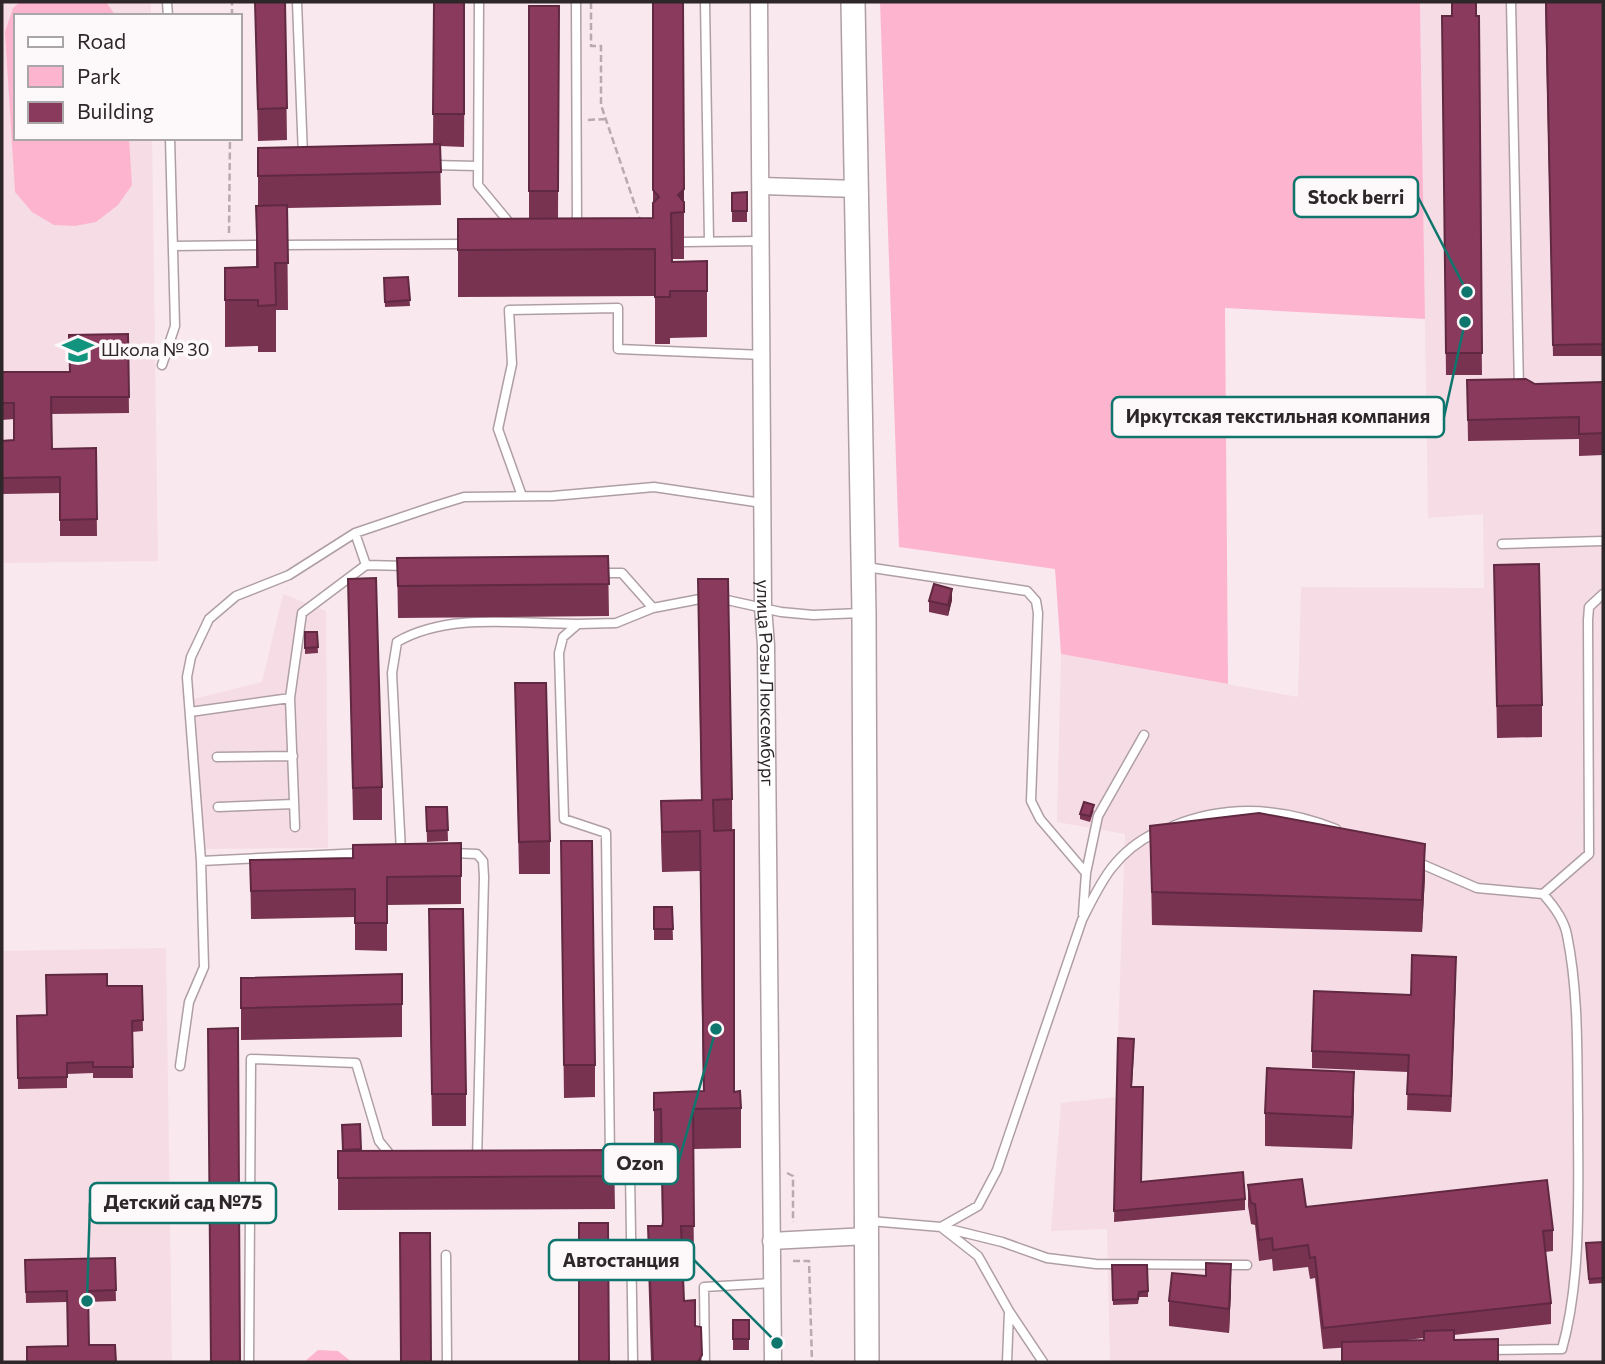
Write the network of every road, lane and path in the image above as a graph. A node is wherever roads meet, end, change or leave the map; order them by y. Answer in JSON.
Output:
{"nodes":[{"id":1,"x":297,"y":2,"type":"edge"},
{"id":2,"x":479,"y":2,"type":"edge"},
{"id":3,"x":576,"y":2,"type":"edge"},
{"id":4,"x":590,"y":2,"type":"edge"},
{"id":5,"x":705,"y":2,"type":"edge"},
{"id":6,"x":759,"y":2,"type":"edge"},
{"id":7,"x":853,"y":2,"type":"edge"},
{"id":8,"x":1511,"y":2,"type":"edge"},
{"id":9,"x":606,"y":119,"type":"junction"},
{"id":10,"x":577,"y":120,"type":"junction"},
{"id":11,"x":170,"y":140,"type":"edge"},
{"id":12,"x":230,"y":140,"type":"edge"},
{"id":13,"x":310,"y":163,"type":"edge"},
{"id":14,"x":421,"y":165,"type":"edge"},
{"id":15,"x":477,"y":166,"type":"junction"},
{"id":16,"x":762,"y":186,"type":"junction"},
{"id":17,"x":857,"y":189,"type":"junction"},
{"id":18,"x":577,"y":230,"type":"edge"},
{"id":19,"x":643,"y":231,"type":"edge"},
{"id":20,"x":519,"y":234,"type":"edge"},
{"id":21,"x":709,"y":241,"type":"junction"},
{"id":22,"x":762,"y":241,"type":"junction"},
{"id":23,"x":684,"y":242,"type":"edge"},
{"id":24,"x":473,"y":244,"type":"edge"},
{"id":25,"x":173,"y":246,"type":"junction"},
{"id":26,"x":229,"y":246,"type":"junction"},
{"id":27,"x":763,"y":355,"type":"junction"},
{"id":28,"x":162,"y":365,"type":"dead end"},
{"id":29,"x":1527,"y":394,"type":"edge"},
{"id":30,"x":522,"y":496,"type":"junction"},
{"id":31,"x":762,"y":503,"type":"junction"},
{"id":32,"x":355,"y":533,"type":"junction"},
{"id":33,"x":1603,"y":541,"type":"edge"},
{"id":34,"x":1502,"y":544,"type":"dead end"},
{"id":35,"x":366,"y":565,"type":"junction"},
{"id":36,"x":420,"y":567,"type":"edge"},
{"id":37,"x":863,"y":567,"type":"junction"},
{"id":38,"x":582,"y":572,"type":"edge"},
{"id":39,"x":1603,"y":594,"type":"edge"},
{"id":40,"x":763,"y":607,"type":"junction"},
{"id":41,"x":653,"y":608,"type":"junction"},
{"id":42,"x":864,"y":613,"type":"junction"},
{"id":43,"x":578,"y":624,"type":"junction"},
{"id":44,"x":290,"y":698,"type":"junction"},
{"id":45,"x":190,"y":712,"type":"junction"},
{"id":46,"x":1144,"y":735,"type":"dead end"},
{"id":47,"x":293,"y":756,"type":"junction"},
{"id":48,"x":216,"y":757,"type":"dead end"},
{"id":49,"x":294,"y":804,"type":"junction"},
{"id":50,"x":218,"y":807,"type":"dead end"},
{"id":51,"x":295,"y":827,"type":"dead end"},
{"id":52,"x":1348,"y":834,"type":"edge"},
{"id":53,"x":388,"y":852,"type":"edge"},
{"id":54,"x":401,"y":852,"type":"junction"},
{"id":55,"x":414,"y":852,"type":"edge"},
{"id":56,"x":375,"y":853,"type":"edge"},
{"id":57,"x":439,"y":853,"type":"edge"},
{"id":58,"x":1411,"y":859,"type":"edge"},
{"id":59,"x":201,"y":861,"type":"junction"},
{"id":60,"x":1086,"y":873,"type":"junction"},
{"id":61,"x":1543,"y":894,"type":"junction"},
{"id":62,"x":1082,"y":920,"type":"junction"},
{"id":63,"x":180,"y":1066,"type":"dead end"},
{"id":64,"x":396,"y":1162,"type":"edge"},
{"id":65,"x":597,"y":1167,"type":"edge"},
{"id":66,"x":610,"y":1167,"type":"junction"},
{"id":67,"x":781,"y":1169,"type":"dead end"},
{"id":68,"x":476,"y":1170,"type":"edge"},
{"id":69,"x":793,"y":1222,"type":"dead end"},
{"id":70,"x":941,"y":1227,"type":"junction"},
{"id":71,"x":867,"y":1229,"type":"junction"},
{"id":72,"x":771,"y":1241,"type":"junction"},
{"id":73,"x":446,"y":1255,"type":"dead end"},
{"id":74,"x":793,"y":1261,"type":"dead end"},
{"id":75,"x":1247,"y":1265,"type":"dead end"},
{"id":76,"x":772,"y":1283,"type":"junction"},
{"id":77,"x":1009,"y":1311,"type":"junction"},
{"id":78,"x":1482,"y":1350,"type":"edge"},
{"id":79,"x":249,"y":1362,"type":"edge"},
{"id":80,"x":447,"y":1362,"type":"edge"},
{"id":81,"x":633,"y":1362,"type":"edge"},
{"id":82,"x":705,"y":1362,"type":"edge"},
{"id":83,"x":773,"y":1362,"type":"edge"},
{"id":84,"x":812,"y":1362,"type":"edge"},
{"id":85,"x":867,"y":1362,"type":"edge"},
{"id":86,"x":1007,"y":1362,"type":"edge"},
{"id":87,"x":1044,"y":1362,"type":"edge"}],
"edges":[{"from":1,"to":13,"type":"lane"},
{"from":2,"to":15,"type":"lane"},
{"from":3,"to":10,"type":"lane"},
{"from":4,"to":9,"type":"path"},
{"from":5,"to":21,"type":"lane"},
{"from":6,"to":16,"type":"street","name":"улица Розы Люксембург"},
{"from":7,"to":17,"type":"main road"},
{"from":8,"to":29,"type":"lane"},
{"from":9,"to":10,"type":"path"},
{"from":9,"to":19,"type":"path"},
{"from":10,"to":18,"type":"lane"},
{"from":11,"to":25,"type":"lane"},
{"from":12,"to":26,"type":"path"},
{"from":14,"to":15,"type":"lane"},
{"from":15,"to":20,"type":"lane"},
{"from":16,"to":17,"type":"street"},
{"from":16,"to":22,"type":"street","name":"улица Розы Люксембург"},
{"from":17,"to":37,"type":"main road"},
{"from":21,"to":22,"type":"lane"},
{"from":21,"to":23,"type":"lane"},
{"from":22,"to":27,"type":"street","name":"улица Розы Люксембург"},
{"from":24,"to":26,"type":"lane"},
{"from":25,"to":26,"type":"lane"},
{"from":25,"to":28,"type":"lane"},
{"from":27,"to":30,"type":"lane"},
{"from":27,"to":31,"type":"street","name":"улица Розы Люксембург"},
{"from":30,"to":31,"type":"lane"},
{"from":30,"to":32,"type":"lane"},
{"from":31,"to":40,"type":"street","name":"улица Розы Люксембург"},
{"from":32,"to":35,"type":"lane"},
{"from":32,"to":45,"type":"lane"},
{"from":33,"to":34,"type":"lane"},
{"from":35,"to":36,"type":"lane"},
{"from":35,"to":44,"type":"lane"},
{"from":37,"to":42,"type":"main road"},
{"from":37,"to":60,"type":"lane"},
{"from":38,"to":41,"type":"lane"},
{"from":39,"to":61,"type":"lane"},
{"from":40,"to":41,"type":"lane"},
{"from":40,"to":42,"type":"lane"},
{"from":40,"to":72,"type":"street","name":"улица Розы Люксембург"},
{"from":41,"to":43,"type":"lane"},
{"from":42,"to":71,"type":"main road"},
{"from":43,"to":54,"type":"lane"},
{"from":43,"to":66,"type":"lane"},
{"from":44,"to":45,"type":"lane"},
{"from":44,"to":47,"type":"lane"},
{"from":45,"to":59,"type":"lane"},
{"from":46,"to":60,"type":"lane"},
{"from":47,"to":48,"type":"lane"},
{"from":47,"to":49,"type":"lane"},
{"from":49,"to":50,"type":"lane"},
{"from":49,"to":51,"type":"lane"},
{"from":52,"to":62,"type":"lane"},
{"from":53,"to":54,"type":"lane"},
{"from":54,"to":55,"type":"lane"},
{"from":56,"to":59,"type":"lane"},
{"from":57,"to":68,"type":"lane"},
{"from":58,"to":61,"type":"lane"},
{"from":59,"to":63,"type":"lane"},
{"from":60,"to":62,"type":"lane"},
{"from":61,"to":78,"type":"lane"},
{"from":62,"to":70,"type":"lane"},
{"from":64,"to":79,"type":"lane"},
{"from":65,"to":66,"type":"lane"},
{"from":66,"to":81,"type":"lane"},
{"from":67,"to":69,"type":"path"},
{"from":70,"to":71,"type":"lane"},
{"from":70,"to":75,"type":"lane"},
{"from":70,"to":77,"type":"lane"},
{"from":71,"to":72,"type":"street"},
{"from":71,"to":85,"type":"main road"},
{"from":72,"to":76,"type":"street","name":"улица Розы Люксембург"},
{"from":73,"to":80,"type":"lane"},
{"from":74,"to":84,"type":"path"},
{"from":76,"to":82,"type":"lane"},
{"from":76,"to":83,"type":"street","name":"улица Розы Люксембург"},
{"from":77,"to":86,"type":"lane"},
{"from":77,"to":87,"type":"lane"}]}
